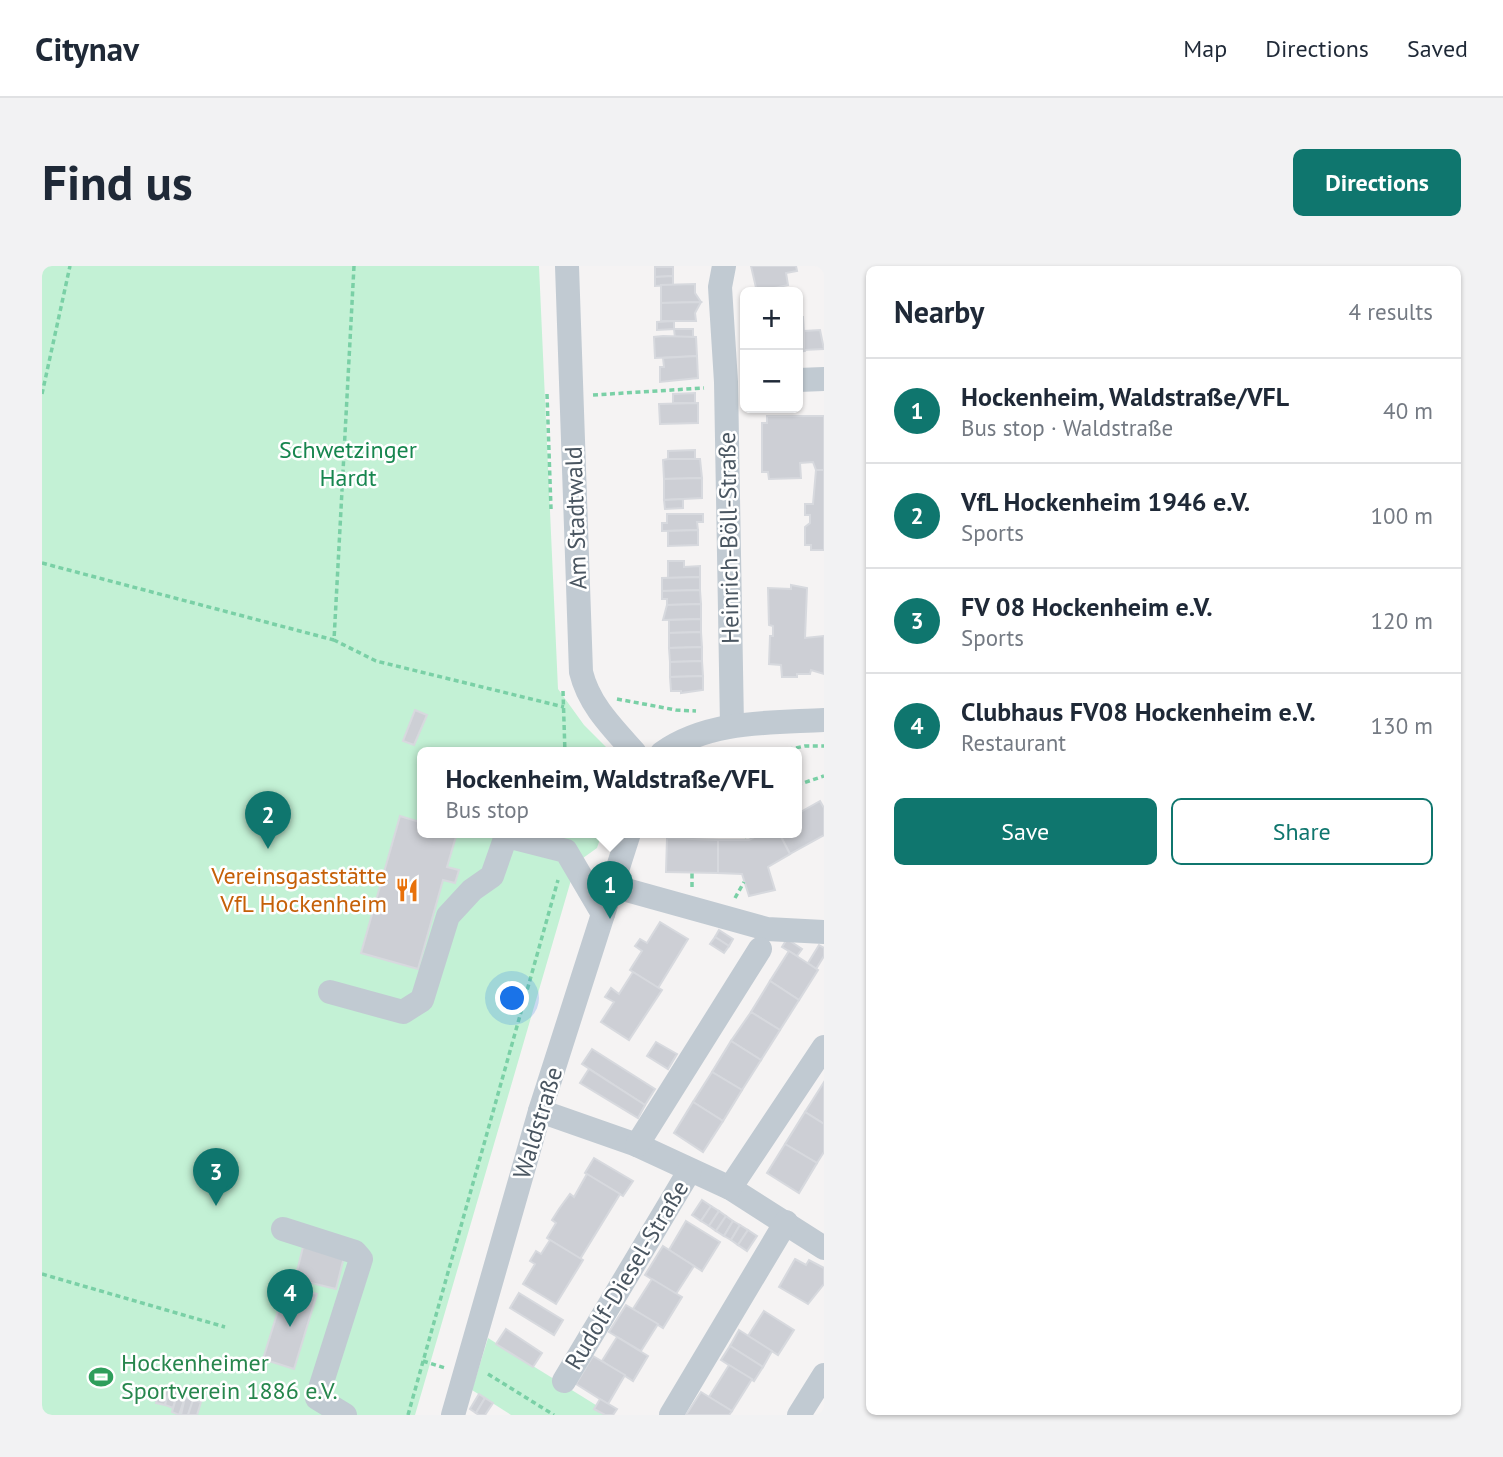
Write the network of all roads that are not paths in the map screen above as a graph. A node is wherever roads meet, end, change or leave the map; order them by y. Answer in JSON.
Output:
{"nodes":[{"id":1,"x":567,"y":266,"type":"edge"},
{"id":2,"x":724,"y":266,"type":"edge"},
{"id":3,"x":824,"y":379,"type":"edge"},
{"id":4,"x":803,"y":380,"type":"edge"},
{"id":5,"x":735,"y":381,"type":"edge"},
{"id":6,"x":824,"y":720,"type":"edge"},
{"id":7,"x":732,"y":726,"type":"junction"},
{"id":8,"x":630,"y":747,"type":"edge"},
{"id":9,"x":671,"y":747,"type":"edge"},
{"id":10,"x":505,"y":838,"type":"edge"},
{"id":11,"x":514,"y":838,"type":"edge"},
{"id":12,"x":627,"y":838,"type":"edge"},
{"id":13,"x":612,"y":886,"type":"junction"},
{"id":14,"x":603,"y":914,"type":"junction"},
{"id":15,"x":824,"y":932,"type":"edge"},
{"id":16,"x":760,"y":949,"type":"dead end"},
{"id":17,"x":330,"y":992,"type":"dead end"},
{"id":18,"x":824,"y":1047,"type":"edge"},
{"id":19,"x":540,"y":1111,"type":"junction"},
{"id":20,"x":637,"y":1145,"type":"junction"},
{"id":21,"x":690,"y":1170,"type":"junction"},
{"id":22,"x":730,"y":1188,"type":"junction"},
{"id":23,"x":786,"y":1222,"type":"junction"},
{"id":24,"x":283,"y":1229,"type":"dead end"},
{"id":25,"x":823,"y":1244,"type":"edge"},
{"id":26,"x":824,"y":1376,"type":"edge"},
{"id":27,"x":564,"y":1381,"type":"dead end"},
{"id":28,"x":345,"y":1415,"type":"edge"},
{"id":29,"x":453,"y":1415,"type":"edge"},
{"id":30,"x":671,"y":1415,"type":"edge"},
{"id":31,"x":799,"y":1415,"type":"edge"}],
"edges":[{"from":1,"to":8,"type":"street","name":"Am Stadtwald"},
{"from":2,"to":5,"type":"street","name":"Heinrich-Böll-Straße"},
{"from":3,"to":4,"type":"street"},
{"from":5,"to":7,"type":"street","name":"Heinrich-Böll-Straße"},
{"from":6,"to":7,"type":"street"},
{"from":7,"to":9,"type":"street"},
{"from":10,"to":17,"type":"street"},
{"from":11,"to":14,"type":"street"},
{"from":12,"to":13,"type":"street","name":"Waldstraße"},
{"from":13,"to":14,"type":"street","name":"Waldstraße"},
{"from":13,"to":15,"type":"street"},
{"from":14,"to":19,"type":"street","name":"Waldstraße"},
{"from":16,"to":20,"type":"street"},
{"from":18,"to":22,"type":"street","name":"Rudolf-Diesel-Straße"},
{"from":19,"to":20,"type":"street","name":"Rudolf-Diesel-Straße"},
{"from":19,"to":29,"type":"street","name":"Waldstraße"},
{"from":20,"to":21,"type":"street","name":"Rudolf-Diesel-Straße"},
{"from":21,"to":22,"type":"street","name":"Rudolf-Diesel-Straße"},
{"from":21,"to":27,"type":"street","name":"Rudolf-Diesel-Straße"},
{"from":22,"to":23,"type":"street","name":"Rudolf-Diesel-Straße"},
{"from":23,"to":25,"type":"street","name":"Rudolf-Diesel-Straße"},
{"from":23,"to":30,"type":"street"},
{"from":24,"to":28,"type":"street"},
{"from":26,"to":31,"type":"street"}]}
